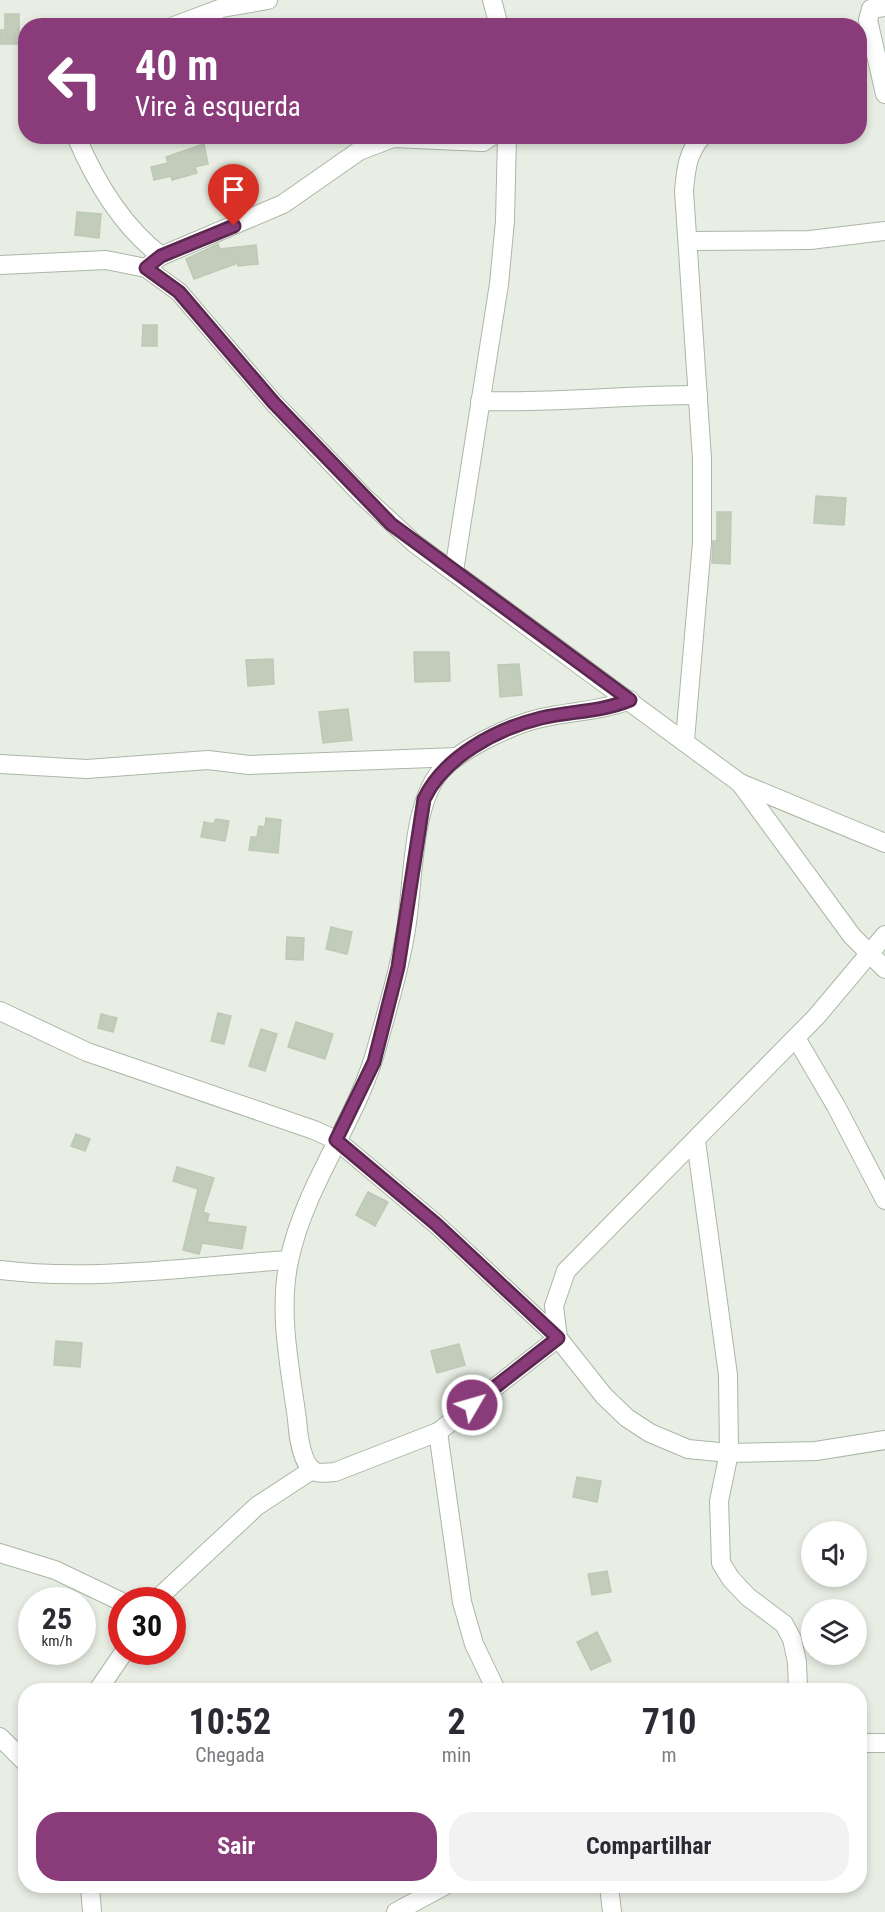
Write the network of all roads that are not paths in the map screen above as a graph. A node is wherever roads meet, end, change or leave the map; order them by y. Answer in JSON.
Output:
{"nodes":[{"id":1,"x":268,"y":0,"type":"edge"},
{"id":2,"x":492,"y":0,"type":"edge"},
{"id":3,"x":221,"y":4,"type":"edge"},
{"id":4,"x":885,"y":7,"type":"edge"},
{"id":5,"x":191,"y":18,"type":"edge"},
{"id":6,"x":497,"y":18,"type":"edge"},
{"id":7,"x":885,"y":94,"type":"edge"},
{"id":8,"x":79,"y":144,"type":"edge"},
{"id":9,"x":377,"y":144,"type":"edge"},
{"id":10,"x":491,"y":144,"type":"edge"},
{"id":11,"x":507,"y":144,"type":"edge"},
{"id":12,"x":695,"y":144,"type":"edge"},
{"id":13,"x":507,"y":164,"type":"junction"},
{"id":14,"x":885,"y":231,"type":"edge"},
{"id":15,"x":689,"y":241,"type":"junction"},
{"id":16,"x":161,"y":256,"type":"junction"},
{"id":17,"x":0,"y":265,"type":"edge"},
{"id":18,"x":146,"y":268,"type":"junction"},
{"id":19,"x":699,"y":395,"type":"junction"},
{"id":20,"x":480,"y":401,"type":"junction"},
{"id":21,"x":454,"y":571,"type":"junction"},
{"id":22,"x":630,"y":700,"type":"junction"},
{"id":23,"x":685,"y":740,"type":"junction"},
{"id":24,"x":457,"y":757,"type":"junction"},
{"id":25,"x":421,"y":758,"type":"junction"},
{"id":26,"x":0,"y":764,"type":"edge"},
{"id":27,"x":433,"y":782,"type":"junction"},
{"id":28,"x":740,"y":783,"type":"junction"},
{"id":29,"x":885,"y":843,"type":"edge"},
{"id":30,"x":885,"y":935,"type":"edge"},
{"id":31,"x":869,"y":955,"type":"junction"},
{"id":32,"x":885,"y":969,"type":"edge"},
{"id":33,"x":0,"y":1011,"type":"edge"},
{"id":34,"x":796,"y":1038,"type":"junction"},
{"id":35,"x":336,"y":1140,"type":"junction"},
{"id":36,"x":696,"y":1141,"type":"junction"},
{"id":37,"x":885,"y":1200,"type":"edge"},
{"id":38,"x":289,"y":1260,"type":"junction"},
{"id":39,"x":0,"y":1270,"type":"edge"},
{"id":40,"x":558,"y":1338,"type":"junction"},
{"id":41,"x":438,"y":1432,"type":"junction"},
{"id":42,"x":885,"y":1440,"type":"edge"},
{"id":43,"x":729,"y":1453,"type":"junction"},
{"id":44,"x":312,"y":1470,"type":"junction"},
{"id":45,"x":0,"y":1552,"type":"edge"},
{"id":46,"x":170,"y":1587,"type":"edge"},
{"id":47,"x":108,"y":1595,"type":"edge"},
{"id":48,"x":115,"y":1665,"type":"edge"},
{"id":49,"x":103,"y":1683,"type":"edge"},
{"id":50,"x":493,"y":1683,"type":"edge"},
{"id":51,"x":798,"y":1683,"type":"edge"},
{"id":52,"x":1,"y":1740,"type":"edge"},
{"id":53,"x":867,"y":1743,"type":"edge"},
{"id":54,"x":885,"y":1743,"type":"edge"},
{"id":55,"x":18,"y":1756,"type":"edge"},
{"id":56,"x":91,"y":1893,"type":"edge"},
{"id":57,"x":431,"y":1893,"type":"edge"},
{"id":58,"x":610,"y":1893,"type":"edge"},
{"id":59,"x":92,"y":1912,"type":"edge"},
{"id":60,"x":396,"y":1912,"type":"edge"},
{"id":61,"x":612,"y":1912,"type":"edge"}],
"edges":[{"from":1,"to":3,"type":"street"},
{"from":2,"to":6,"type":"street"},
{"from":3,"to":5,"type":"street"},
{"from":4,"to":7,"type":"street"},
{"from":8,"to":16,"type":"street"},
{"from":9,"to":16,"type":"street"},
{"from":10,"to":13,"type":"street"},
{"from":11,"to":13,"type":"street"},
{"from":12,"to":15,"type":"street"},
{"from":13,"to":20,"type":"street"},
{"from":14,"to":15,"type":"street"},
{"from":15,"to":19,"type":"street"},
{"from":16,"to":18,"type":"street"},
{"from":17,"to":18,"type":"street"},
{"from":18,"to":21,"type":"street"},
{"from":19,"to":20,"type":"street"},
{"from":19,"to":23,"type":"street"},
{"from":20,"to":21,"type":"street"},
{"from":21,"to":22,"type":"street"},
{"from":22,"to":23,"type":"street"},
{"from":22,"to":24,"type":"street"},
{"from":23,"to":28,"type":"street"},
{"from":24,"to":25,"type":"street"},
{"from":24,"to":27,"type":"street"},
{"from":25,"to":26,"type":"street"},
{"from":25,"to":27,"type":"street"},
{"from":27,"to":35,"type":"street"},
{"from":28,"to":29,"type":"street"},
{"from":28,"to":31,"type":"street"},
{"from":30,"to":31,"type":"street"},
{"from":31,"to":32,"type":"street"},
{"from":31,"to":34,"type":"street"},
{"from":33,"to":35,"type":"street"},
{"from":34,"to":36,"type":"street"},
{"from":34,"to":37,"type":"street"},
{"from":35,"to":38,"type":"street"},
{"from":35,"to":40,"type":"street"},
{"from":36,"to":40,"type":"street"},
{"from":36,"to":43,"type":"street"},
{"from":38,"to":39,"type":"street"},
{"from":38,"to":44,"type":"street"},
{"from":40,"to":41,"type":"street"},
{"from":40,"to":43,"type":"street"},
{"from":41,"to":44,"type":"street"},
{"from":41,"to":50,"type":"street"},
{"from":42,"to":43,"type":"street"},
{"from":43,"to":51,"type":"street"},
{"from":44,"to":46,"type":"street"},
{"from":45,"to":47,"type":"street"},
{"from":48,"to":49,"type":"street"},
{"from":52,"to":55,"type":"street"},
{"from":53,"to":54,"type":"street"},
{"from":56,"to":59,"type":"street"},
{"from":57,"to":60,"type":"street"},
{"from":58,"to":61,"type":"street"}]}
